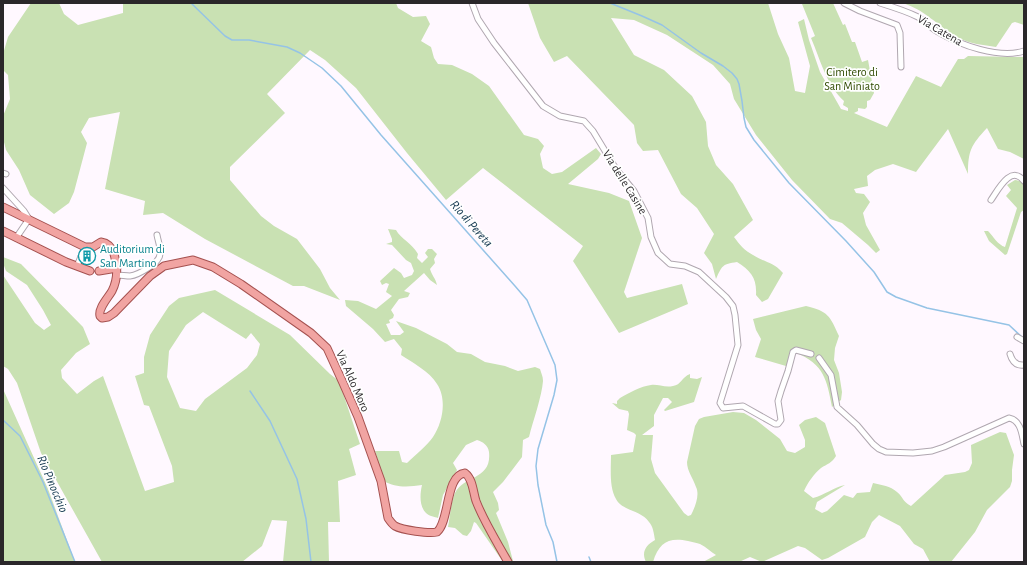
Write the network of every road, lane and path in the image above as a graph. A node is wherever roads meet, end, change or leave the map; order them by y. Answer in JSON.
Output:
{"nodes":[{"id":1,"x":472,"y":3,"type":"edge"},
{"id":2,"x":844,"y":3,"type":"edge"},
{"id":3,"x":880,"y":3,"type":"edge"},
{"id":4,"x":1024,"y":52,"type":"edge"},
{"id":5,"x":901,"y":67,"type":"dead end"},
{"id":6,"x":1024,"y":181,"type":"edge"},
{"id":7,"x":3,"y":188,"type":"edge"},
{"id":8,"x":991,"y":200,"type":"dead end"},
{"id":9,"x":3,"y":207,"type":"edge"},
{"id":10,"x":29,"y":219,"type":"junction"},
{"id":11,"x":3,"y":231,"type":"edge"},
{"id":12,"x":157,"y":235,"type":"dead end"},
{"id":13,"x":16,"y":238,"type":"junction"},
{"id":14,"x":85,"y":247,"type":"junction"},
{"id":15,"x":77,"y":266,"type":"junction"},
{"id":16,"x":99,"y":270,"type":"dead end"},
{"id":17,"x":90,"y":271,"type":"dead end"},
{"id":18,"x":117,"y":272,"type":"junction"},
{"id":19,"x":1017,"y":337,"type":"dead end"},
{"id":20,"x":1024,"y":341,"type":"edge"},
{"id":21,"x":811,"y":354,"type":"dead end"},
{"id":22,"x":1010,"y":354,"type":"dead end"},
{"id":23,"x":819,"y":358,"type":"dead end"},
{"id":24,"x":1024,"y":365,"type":"edge"},
{"id":25,"x":1024,"y":444,"type":"edge"},
{"id":26,"x":508,"y":562,"type":"edge"}],
"edges":[{"from":1,"to":21,"type":"street","name":"Via delle Casine"},
{"from":2,"to":5,"type":"street"},
{"from":3,"to":4,"type":"street","name":"Via Catena"},
{"from":6,"to":8,"type":"street"},
{"from":7,"to":10,"type":"street"},
{"from":9,"to":10,"type":"main road"},
{"from":10,"to":13,"type":"street"},
{"from":10,"to":14,"type":"main road"},
{"from":11,"to":13,"type":"main road"},
{"from":12,"to":18,"type":"street"},
{"from":13,"to":15,"type":"main road"},
{"from":14,"to":15,"type":"street"},
{"from":14,"to":18,"type":"main road"},
{"from":15,"to":17,"type":"main road"},
{"from":16,"to":18,"type":"main road"},
{"from":18,"to":26,"type":"main road","name":"Via Aldo Moro"},
{"from":19,"to":20,"type":"street"},
{"from":22,"to":24,"type":"street"},
{"from":23,"to":25,"type":"street"}]}
